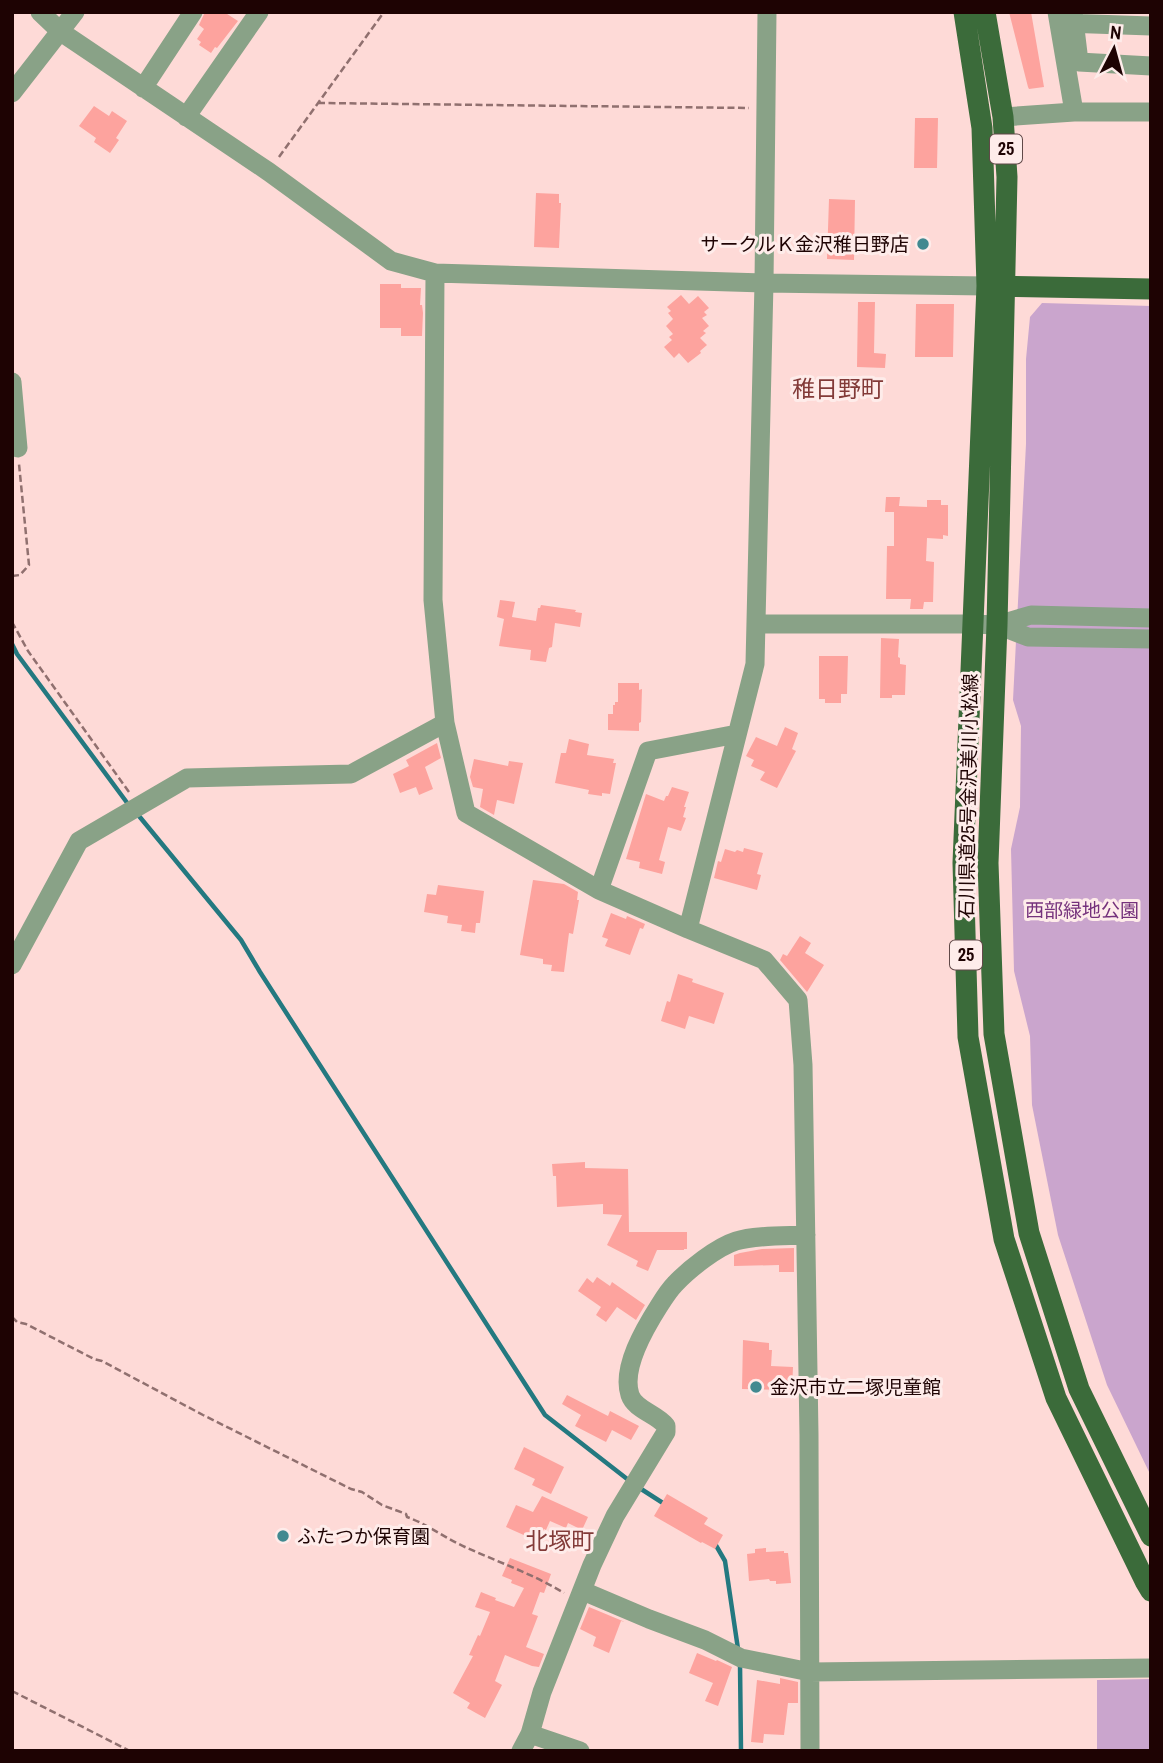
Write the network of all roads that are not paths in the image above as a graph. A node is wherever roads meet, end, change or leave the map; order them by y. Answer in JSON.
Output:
{"nodes":[{"id":1,"x":40,"y":12,"type":"edge"},
{"id":2,"x":75,"y":12,"type":"edge"},
{"id":3,"x":192,"y":12,"type":"edge"},
{"id":4,"x":767,"y":12,"type":"edge"},
{"id":5,"x":964,"y":12,"type":"edge"},
{"id":6,"x":985,"y":12,"type":"edge"},
{"id":7,"x":249,"y":15,"type":"edge"},
{"id":8,"x":1066,"y":18,"type":"edge"},
{"id":9,"x":1151,"y":26,"type":"edge"},
{"id":10,"x":61,"y":32,"type":"junction"},
{"id":11,"x":1151,"y":66,"type":"edge"},
{"id":12,"x":143,"y":88,"type":"junction"},
{"id":13,"x":12,"y":93,"type":"edge"},
{"id":14,"x":1151,"y":111,"type":"edge"},
{"id":15,"x":1074,"y":112,"type":"junction"},
{"id":16,"x":186,"y":117,"type":"junction"},
{"id":17,"x":1003,"y":117,"type":"junction"},
{"id":18,"x":435,"y":273,"type":"junction"},
{"id":19,"x":764,"y":283,"type":"junction"},
{"id":20,"x":996,"y":286,"type":"junction"},
{"id":21,"x":1151,"y":289,"type":"edge"},
{"id":22,"x":12,"y":382,"type":"edge"},
{"id":23,"x":18,"y":448,"type":"road end"},
{"id":24,"x":1151,"y":618,"type":"edge"},
{"id":25,"x":757,"y":624,"type":"junction"},
{"id":26,"x":972,"y":624,"type":"junction"},
{"id":27,"x":997,"y":625,"type":"junction"},
{"id":28,"x":1151,"y":639,"type":"edge"},
{"id":29,"x":445,"y":723,"type":"junction"},
{"id":30,"x":737,"y":734,"type":"junction"},
{"id":31,"x":599,"y":890,"type":"junction"},
{"id":32,"x":688,"y":929,"type":"junction"},
{"id":33,"x":12,"y":965,"type":"edge"},
{"id":34,"x":806,"y":1235,"type":"junction"},
{"id":35,"x":1151,"y":1536,"type":"edge"},
{"id":36,"x":1151,"y":1591,"type":"edge"},
{"id":37,"x":581,"y":1596,"type":"junction"},
{"id":38,"x":1151,"y":1668,"type":"edge"},
{"id":39,"x":810,"y":1672,"type":"junction"},
{"id":40,"x":525,"y":1742,"type":"edge"},
{"id":41,"x":580,"y":1751,"type":"edge"},
{"id":42,"x":810,"y":1751,"type":"edge"}],
"edges":[{"from":1,"to":10,"type":"street"},
{"from":2,"to":10,"type":"street"},
{"from":3,"to":12,"type":"street"},
{"from":4,"to":19,"type":"street"},
{"from":5,"to":20,"type":"main road","name":"石川県道25号金沢美川小松線","number":"25"},
{"from":6,"to":17,"type":"main road","name":"石川県道25号金沢美川小松線","number":"25"},
{"from":7,"to":16,"type":"street"},
{"from":8,"to":9,"type":"street"},
{"from":8,"to":11,"type":"street"},
{"from":8,"to":15,"type":"street"},
{"from":10,"to":12,"type":"street"},
{"from":10,"to":13,"type":"street"},
{"from":12,"to":16,"type":"street"},
{"from":14,"to":15,"type":"street"},
{"from":15,"to":17,"type":"street"},
{"from":16,"to":18,"type":"street"},
{"from":17,"to":20,"type":"main road","name":"石川県道25号金沢美川小松線","number":"25"},
{"from":18,"to":19,"type":"street"},
{"from":18,"to":29,"type":"street"},
{"from":19,"to":20,"type":"street"},
{"from":19,"to":25,"type":"street"},
{"from":20,"to":21,"type":"main road"},
{"from":20,"to":26,"type":"main road","name":"石川県道25号金沢美川小松線","number":"25"},
{"from":20,"to":27,"type":"main road","name":"石川県道25号金沢美川小松線","number":"25"},
{"from":22,"to":23,"type":"street"},
{"from":24,"to":27,"type":"street"},
{"from":25,"to":26,"type":"street"},
{"from":25,"to":30,"type":"street"},
{"from":26,"to":27,"type":"street"},
{"from":26,"to":36,"type":"main road","name":"石川県道25号金沢美川小松線","number":"25"},
{"from":27,"to":28,"type":"street"},
{"from":27,"to":35,"type":"main road","name":"石川県道25号金沢美川小松線","number":"25"},
{"from":29,"to":31,"type":"street"},
{"from":29,"to":33,"type":"street"},
{"from":30,"to":31,"type":"street"},
{"from":30,"to":32,"type":"street"},
{"from":31,"to":32,"type":"street"},
{"from":32,"to":34,"type":"street"},
{"from":34,"to":37,"type":"street"},
{"from":34,"to":39,"type":"street"},
{"from":37,"to":39,"type":"street"},
{"from":37,"to":40,"type":"street"},
{"from":38,"to":39,"type":"street"},
{"from":39,"to":42,"type":"street"},
{"from":40,"to":41,"type":"street"}]}
